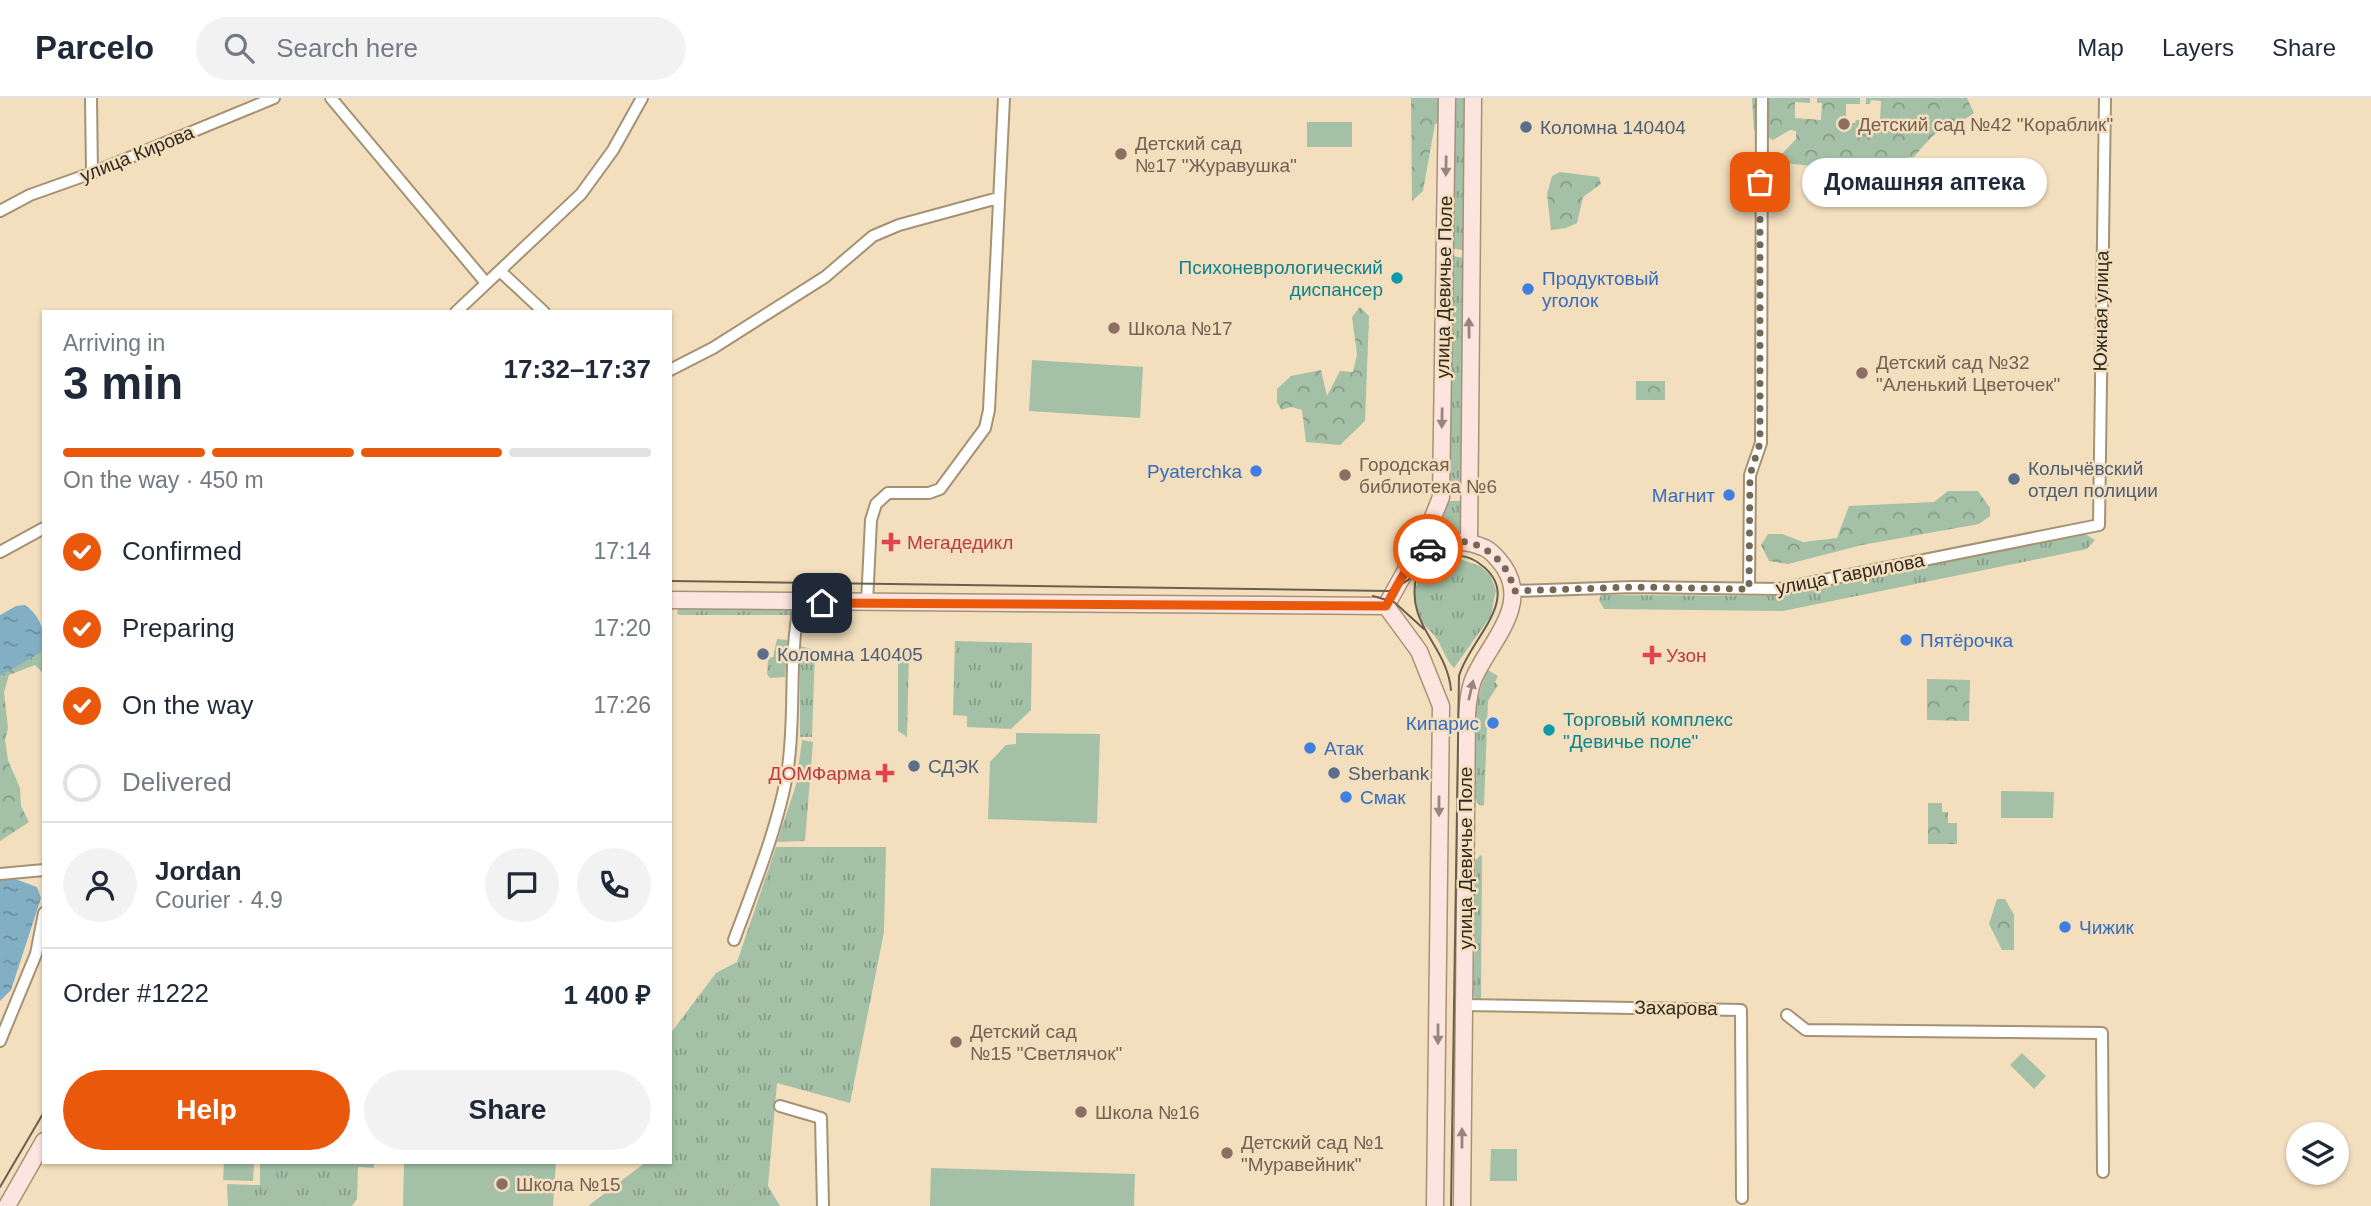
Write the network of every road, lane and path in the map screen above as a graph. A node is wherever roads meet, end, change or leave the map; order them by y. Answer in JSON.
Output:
{"nodes":[{"id":1,"x":91,"y":98,"type":"edge"},
{"id":2,"x":274,"y":98,"type":"edge"},
{"id":3,"x":331,"y":98,"type":"edge"},
{"id":4,"x":642,"y":98,"type":"edge"},
{"id":5,"x":1004,"y":98,"type":"edge"},
{"id":6,"x":1447,"y":98,"type":"edge"},
{"id":7,"x":1473,"y":98,"type":"edge"},
{"id":8,"x":1762,"y":98,"type":"edge"},
{"id":9,"x":2105,"y":98,"type":"edge"},
{"id":10,"x":92,"y":173,"type":"junction"},
{"id":11,"x":998,"y":198,"type":"junction"},
{"id":12,"x":0,"y":211,"type":"edge"},
{"id":13,"x":1444,"y":253,"type":"junction"},
{"id":14,"x":1470,"y":253,"type":"junction"},
{"id":15,"x":500,"y":271,"type":"junction"},
{"id":16,"x":486,"y":283,"type":"junction"},
{"id":17,"x":458,"y":310,"type":"edge"},
{"id":18,"x":542,"y":310,"type":"edge"},
{"id":19,"x":672,"y":369,"type":"edge"},
{"id":20,"x":2099,"y":525,"type":"joint"},
{"id":21,"x":42,"y":529,"type":"edge"},
{"id":22,"x":1469,"y":543,"type":"junction"},
{"id":23,"x":0,"y":552,"type":"edge"},
{"id":24,"x":1418,"y":555,"type":"junction"},
{"id":25,"x":1749,"y":589,"type":"junction"},
{"id":26,"x":1514,"y":591,"type":"junction"},
{"id":27,"x":672,"y":600,"type":"edge"},
{"id":28,"x":800,"y":602,"type":"junction"},
{"id":29,"x":867,"y":603,"type":"junction"},
{"id":30,"x":1386,"y":606,"type":"junction"},
{"id":31,"x":42,"y":870,"type":"edge"},
{"id":32,"x":0,"y":874,"type":"edge"},
{"id":33,"x":42,"y":923,"type":"edge"},
{"id":34,"x":734,"y":940,"type":"dead end"},
{"id":35,"x":1464,"y":1005,"type":"junction"},
{"id":36,"x":1787,"y":1015,"type":"dead end"},
{"id":37,"x":0,"y":1041,"type":"edge"},
{"id":38,"x":780,"y":1106,"type":"dead end"},
{"id":39,"x":42,"y":1145,"type":"edge"},
{"id":40,"x":2103,"y":1172,"type":"dead end"},
{"id":41,"x":1742,"y":1198,"type":"dead end"},
{"id":42,"x":7,"y":1206,"type":"edge"},
{"id":43,"x":822,"y":1206,"type":"edge"},
{"id":44,"x":1435,"y":1206,"type":"edge"},
{"id":45,"x":1462,"y":1206,"type":"edge"}],
"edges":[{"from":1,"to":10,"type":"street"},
{"from":2,"to":10,"type":"street","name":"улица Кирова"},
{"from":3,"to":16,"type":"street"},
{"from":4,"to":15,"type":"street"},
{"from":5,"to":11,"type":"street"},
{"from":6,"to":13,"type":"main road","name":"улица Девичье Поле","one_way":true},
{"from":7,"to":14,"type":"main road","name":"улица Девичье Поле"},
{"from":8,"to":25,"type":"street"},
{"from":9,"to":20,"type":"street","name":"Южная улица"},
{"from":10,"to":12,"type":"street","name":"улица Кирова"},
{"from":11,"to":19,"type":"street"},
{"from":11,"to":29,"type":"street"},
{"from":13,"to":14,"type":"main road"},
{"from":13,"to":24,"type":"main road","name":"улица Девичье Поле","one_way":true},
{"from":22,"to":14,"type":"main road","name":"улица Девичье Поле","one_way":true},
{"from":15,"to":16,"type":"street"},
{"from":15,"to":18,"type":"street"},
{"from":16,"to":17,"type":"street"},
{"from":20,"to":25,"type":"street","name":"улица Гаврилова"},
{"from":21,"to":23,"type":"street"},
{"from":22,"to":24,"type":"main road"},
{"from":22,"to":26,"type":"main road"},
{"from":24,"to":30,"type":"main road","name":"улица Девичье Поле"},
{"from":25,"to":26,"type":"street","name":"улица Гаврилова"},
{"from":35,"to":26,"type":"main road","name":"улица Девичье Поле","one_way":true},
{"from":27,"to":28,"type":"main road"},
{"from":28,"to":29,"type":"main road"},
{"from":28,"to":34,"type":"street"},
{"from":29,"to":30,"type":"main road"},
{"from":30,"to":44,"type":"main road","name":"улица Девичье Поле","one_way":true},
{"from":31,"to":32,"type":"street"},
{"from":33,"to":37,"type":"street"},
{"from":35,"to":41,"type":"street","name":"Захарова"},
{"from":45,"to":35,"type":"main road","name":"улица Девичье Поле","one_way":true},
{"from":36,"to":40,"type":"street"},
{"from":38,"to":43,"type":"street"},
{"from":39,"to":42,"type":"main road"}]}
